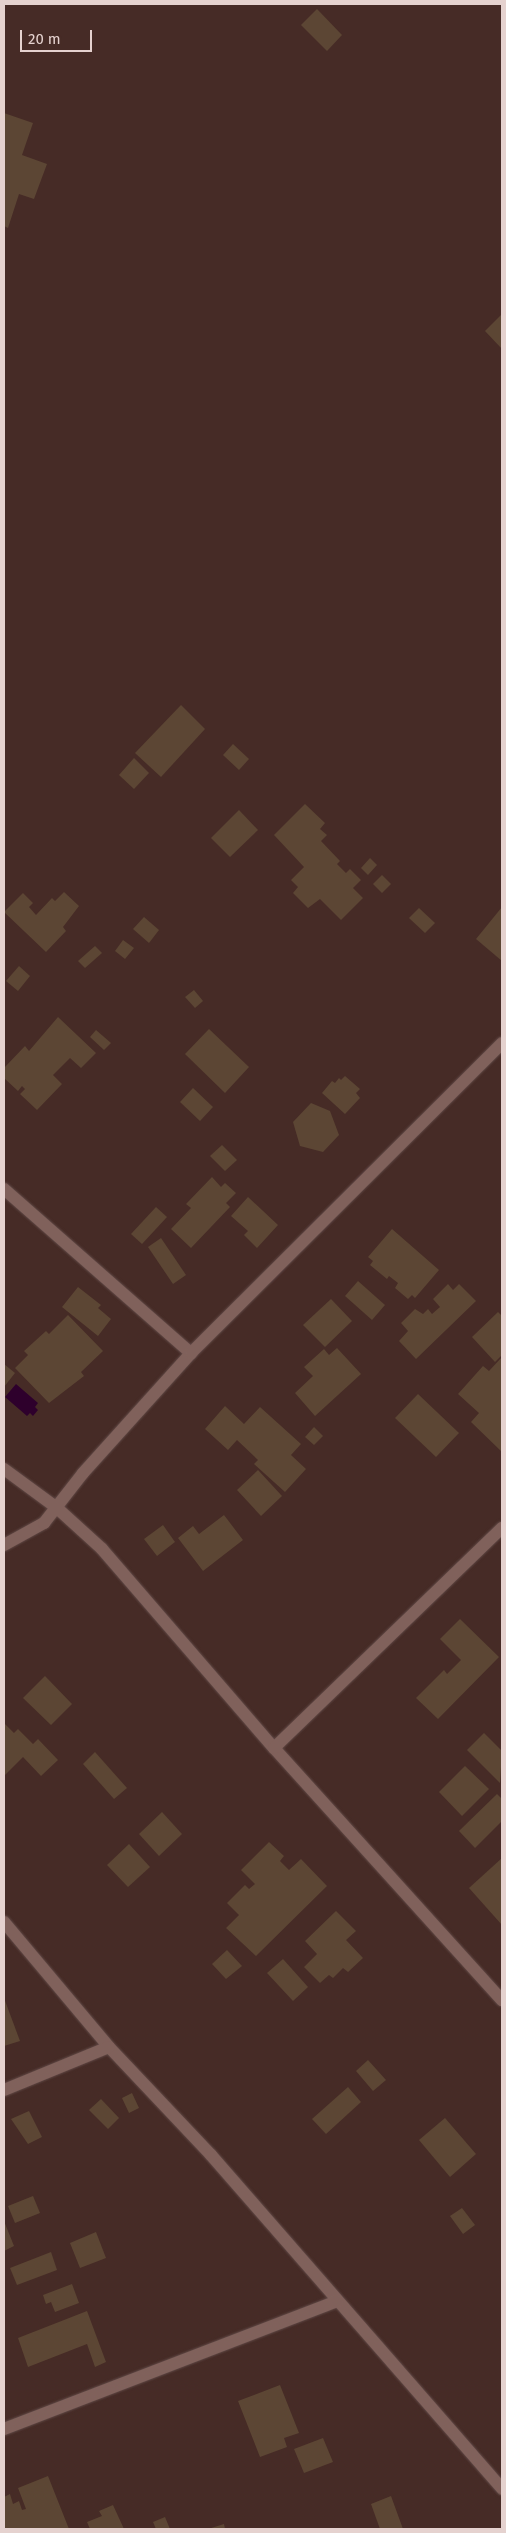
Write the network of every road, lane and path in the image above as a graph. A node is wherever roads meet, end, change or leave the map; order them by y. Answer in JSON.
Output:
{"nodes":[{"id":1,"x":502,"y":1043,"type":"edge"},
{"id":2,"x":4,"y":1189,"type":"edge"},
{"id":3,"x":191,"y":1353,"type":"junction"},
{"id":4,"x":4,"y":1469,"type":"edge"},
{"id":5,"x":57,"y":1508,"type":"junction"},
{"id":6,"x":502,"y":1528,"type":"edge"},
{"id":7,"x":4,"y":1545,"type":"edge"},
{"id":8,"x":274,"y":1748,"type":"junction"},
{"id":9,"x":4,"y":1922,"type":"edge"},
{"id":10,"x":502,"y":2000,"type":"edge"},
{"id":11,"x":109,"y":2047,"type":"junction"},
{"id":12,"x":4,"y":2090,"type":"edge"},
{"id":13,"x":337,"y":2301,"type":"junction"},
{"id":14,"x":4,"y":2429,"type":"edge"},
{"id":15,"x":502,"y":2489,"type":"edge"}],
"edges":[{"from":1,"to":3,"type":"street"},
{"from":2,"to":3,"type":"street"},
{"from":3,"to":5,"type":"street"},
{"from":4,"to":5,"type":"street"},
{"from":5,"to":7,"type":"street"},
{"from":5,"to":8,"type":"street"},
{"from":6,"to":8,"type":"street"},
{"from":8,"to":10,"type":"street"},
{"from":9,"to":11,"type":"street"},
{"from":11,"to":12,"type":"street"},
{"from":11,"to":13,"type":"street"},
{"from":13,"to":14,"type":"street"},
{"from":13,"to":15,"type":"street"}]}
